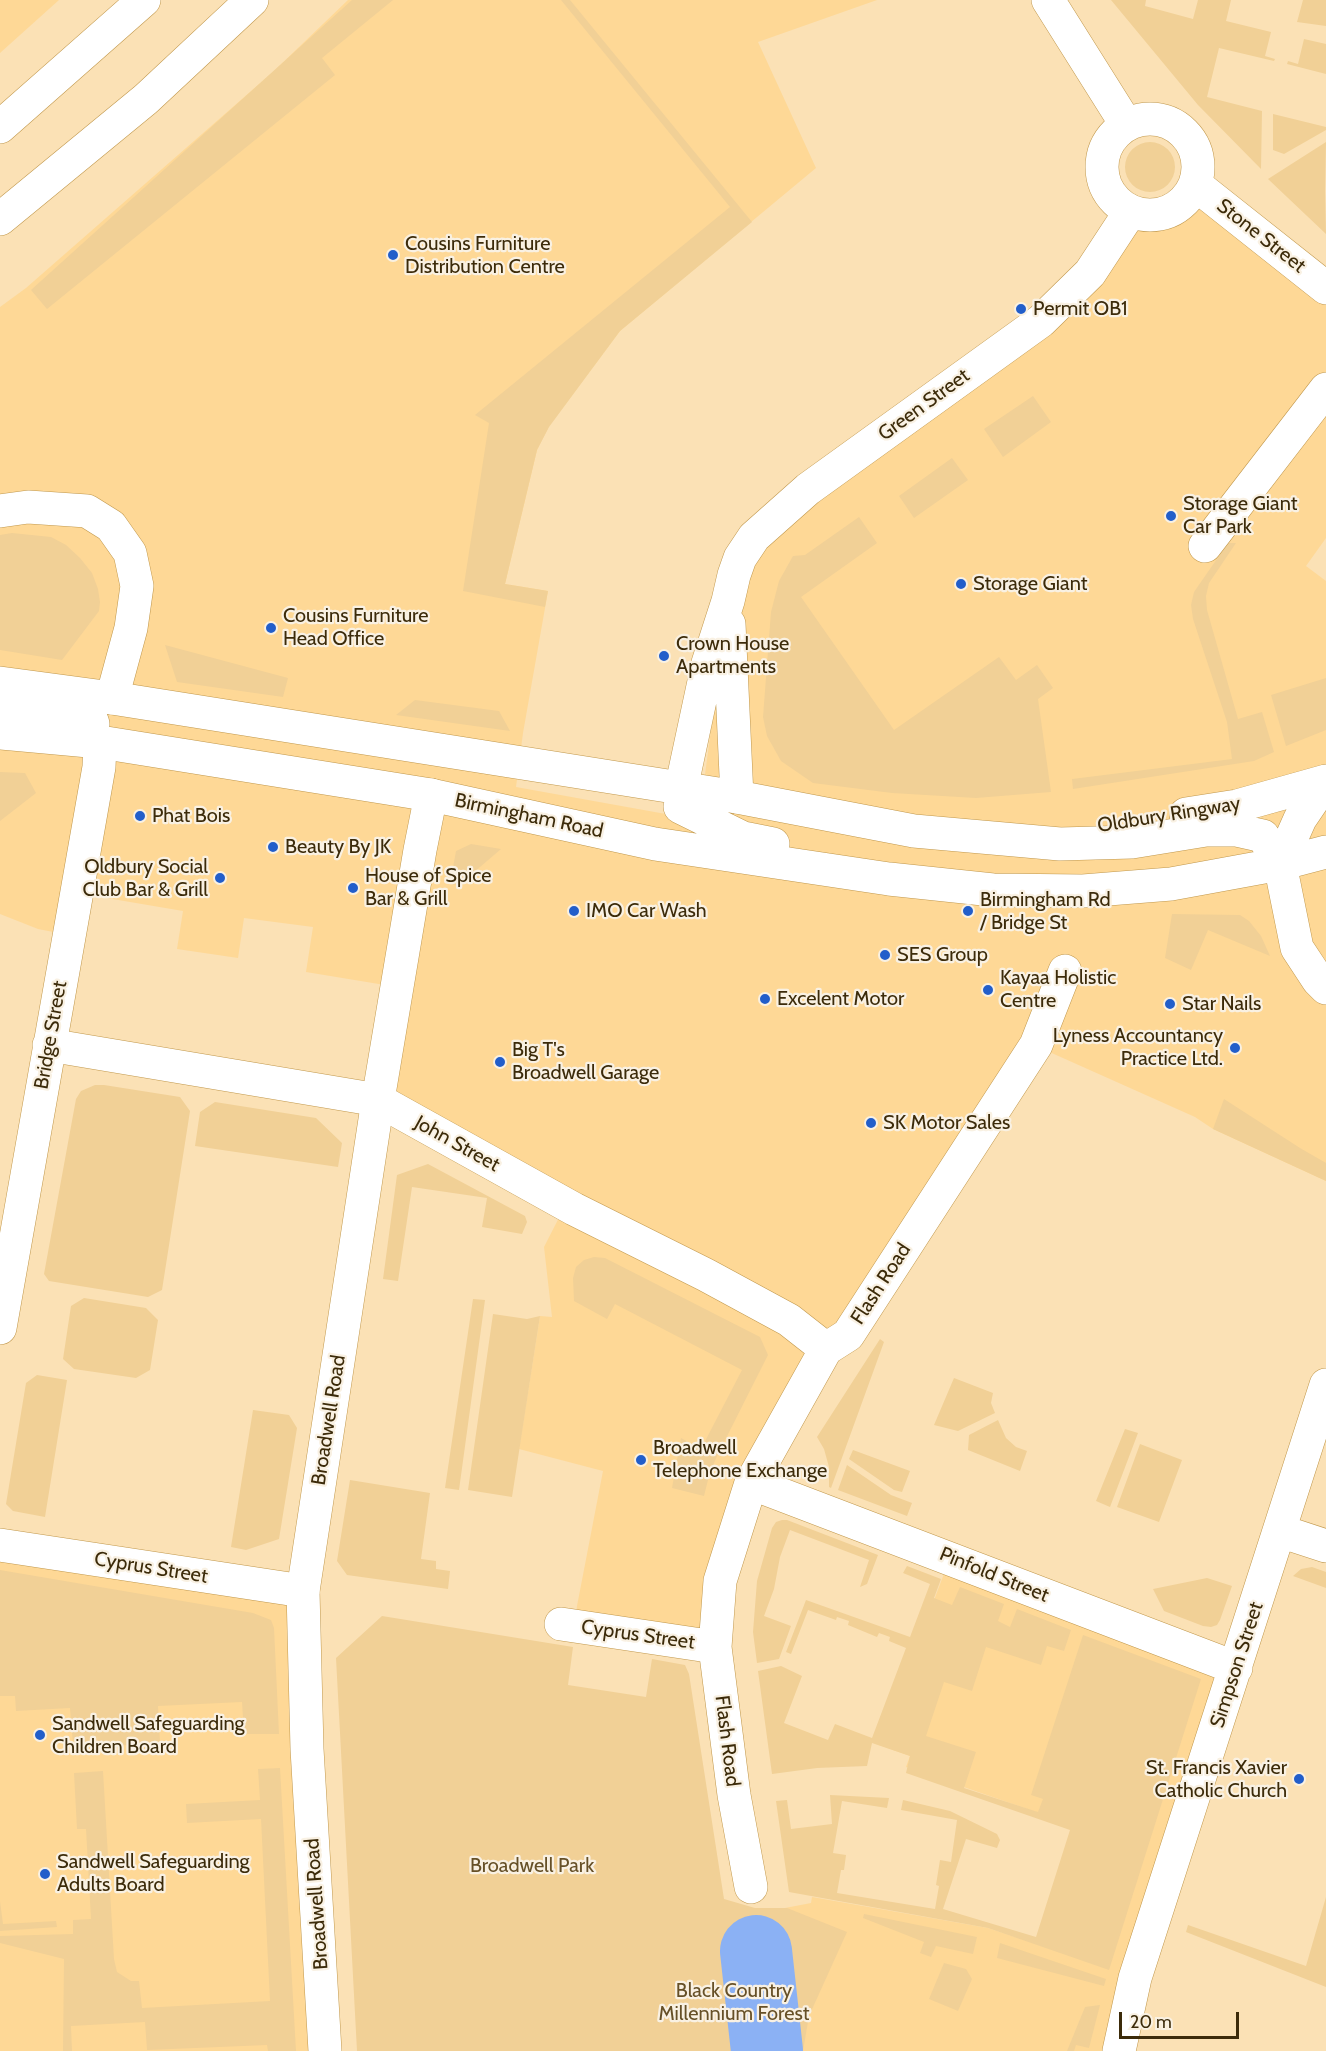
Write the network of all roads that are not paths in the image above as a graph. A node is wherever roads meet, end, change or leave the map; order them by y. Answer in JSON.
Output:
{"nodes":[{"id":1,"x":144,"y":0,"type":"edge"},
{"id":2,"x":252,"y":0,"type":"edge"},
{"id":3,"x":1048,"y":0,"type":"edge"},
{"id":4,"x":1126,"y":124,"type":"junction"},
{"id":5,"x":0,"y":127,"type":"edge"},
{"id":6,"x":1196,"y":185,"type":"junction"},
{"id":7,"x":1130,"y":212,"type":"junction"},
{"id":8,"x":0,"y":219,"type":"edge"},
{"id":9,"x":1326,"y":288,"type":"edge"},
{"id":10,"x":1326,"y":389,"type":"edge"},
{"id":11,"x":0,"y":512,"type":"edge"},
{"id":12,"x":1205,"y":546,"type":"dead end"},
{"id":13,"x":728,"y":601,"type":"junction"},
{"id":14,"x":0,"y":683,"type":"edge"},
{"id":15,"x":112,"y":698,"type":"junction"},
{"id":16,"x":0,"y":707,"type":"edge"},
{"id":17,"x":289,"y":726,"type":"junction"},
{"id":18,"x":0,"y":733,"type":"edge"},
{"id":19,"x":100,"y":742,"type":"junction"},
{"id":20,"x":522,"y":764,"type":"junction"},
{"id":21,"x":1326,"y":781,"type":"edge"},
{"id":22,"x":1326,"y":788,"type":"edge"},
{"id":23,"x":681,"y":789,"type":"junction"},
{"id":24,"x":431,"y":795,"type":"junction"},
{"id":25,"x":737,"y":798,"type":"junction"},
{"id":26,"x":720,"y":827,"type":"junction"},
{"id":27,"x":1010,"y":840,"type":"junction"},
{"id":28,"x":655,"y":844,"type":"junction"},
{"id":29,"x":1326,"y":852,"type":"edge"},
{"id":30,"x":1280,"y":864,"type":"junction"},
{"id":31,"x":1059,"y":890,"type":"junction"},
{"id":32,"x":1065,"y":971,"type":"dead end"},
{"id":33,"x":1326,"y":988,"type":"edge"},
{"id":34,"x":49,"y":1045,"type":"junction"},
{"id":35,"x":378,"y":1100,"type":"junction"},
{"id":36,"x":0,"y":1328,"type":"edge"},
{"id":37,"x":826,"y":1349,"type":"junction"},
{"id":38,"x":1326,"y":1385,"type":"edge"},
{"id":39,"x":751,"y":1482,"type":"junction"},
{"id":40,"x":1280,"y":1531,"type":"junction"},
{"id":41,"x":0,"y":1545,"type":"edge"},
{"id":42,"x":1326,"y":1545,"type":"edge"},
{"id":43,"x":303,"y":1591,"type":"junction"},
{"id":44,"x":561,"y":1624,"type":"dead end"},
{"id":45,"x":715,"y":1647,"type":"junction"},
{"id":46,"x":1236,"y":1668,"type":"junction"},
{"id":47,"x":751,"y":1887,"type":"dead end"},
{"id":48,"x":325,"y":2051,"type":"edge"},
{"id":49,"x":1119,"y":2051,"type":"edge"}],
"edges":[{"from":1,"to":5,"type":"main road"},
{"from":2,"to":8,"type":"main road"},
{"from":3,"to":4,"type":"main road"},
{"from":4,"to":6,"type":"main road"},
{"from":4,"to":7,"type":"main road"},
{"from":6,"to":7,"type":"main road"},
{"from":6,"to":9,"type":"main road","name":"Stone Street"},
{"from":7,"to":13,"type":"main road","name":"Green Street"},
{"from":10,"to":12,"type":"main road"},
{"from":11,"to":15,"type":"main road"},
{"from":13,"to":23,"type":"main road","name":"Green Street"},
{"from":13,"to":25,"type":"main road","name":"Green Street"},
{"from":14,"to":15,"type":"main road"},
{"from":15,"to":17,"type":"main road"},
{"from":16,"to":19,"type":"main road"},
{"from":17,"to":20,"type":"main road"},
{"from":17,"to":24,"type":"main road"},
{"from":18,"to":19,"type":"main road","name":"Birmingham Road"},
{"from":19,"to":24,"type":"main road","name":"Birmingham Road"},
{"from":19,"to":34,"type":"main road","name":"Bridge Street"},
{"from":20,"to":23,"type":"main road"},
{"from":20,"to":24,"type":"main road"},
{"from":21,"to":27,"type":"main road","name":"Oldbury Ringway"},
{"from":22,"to":30,"type":"main road"},
{"from":23,"to":25,"type":"main road"},
{"from":23,"to":26,"type":"main road"},
{"from":24,"to":28,"type":"main road","name":"Birmingham Road"},
{"from":24,"to":35,"type":"main road","name":"Broadwell Road"},
{"from":25,"to":26,"type":"main road"},
{"from":25,"to":27,"type":"main road"},
{"from":26,"to":28,"type":"main road"},
{"from":26,"to":31,"type":"main road"},
{"from":27,"to":30,"type":"main road"},
{"from":28,"to":31,"type":"main road","name":"Birmingham Road"},
{"from":29,"to":30,"type":"main road"},
{"from":30,"to":31,"type":"main road"},
{"from":30,"to":33,"type":"main road"},
{"from":32,"to":37,"type":"main road","name":"Flash Road"},
{"from":34,"to":35,"type":"main road","name":"John Street"},
{"from":34,"to":36,"type":"main road","name":"Bridge Street"},
{"from":35,"to":37,"type":"main road","name":"John Street"},
{"from":35,"to":43,"type":"main road","name":"Broadwell Road"},
{"from":37,"to":39,"type":"main road","name":"Flash Road"},
{"from":38,"to":40,"type":"main road","name":"Simpson Street"},
{"from":39,"to":45,"type":"main road","name":"Flash Road"},
{"from":39,"to":46,"type":"main road","name":"Pinfold Street"},
{"from":40,"to":42,"type":"main road"},
{"from":40,"to":46,"type":"main road","name":"Simpson Street"},
{"from":41,"to":43,"type":"main road","name":"Cyprus Street"},
{"from":43,"to":48,"type":"main road","name":"Broadwell Road"},
{"from":44,"to":45,"type":"main road","name":"Cyprus Street"},
{"from":45,"to":47,"type":"main road","name":"Flash Road"},
{"from":46,"to":49,"type":"main road","name":"Simpson Street"}]}
